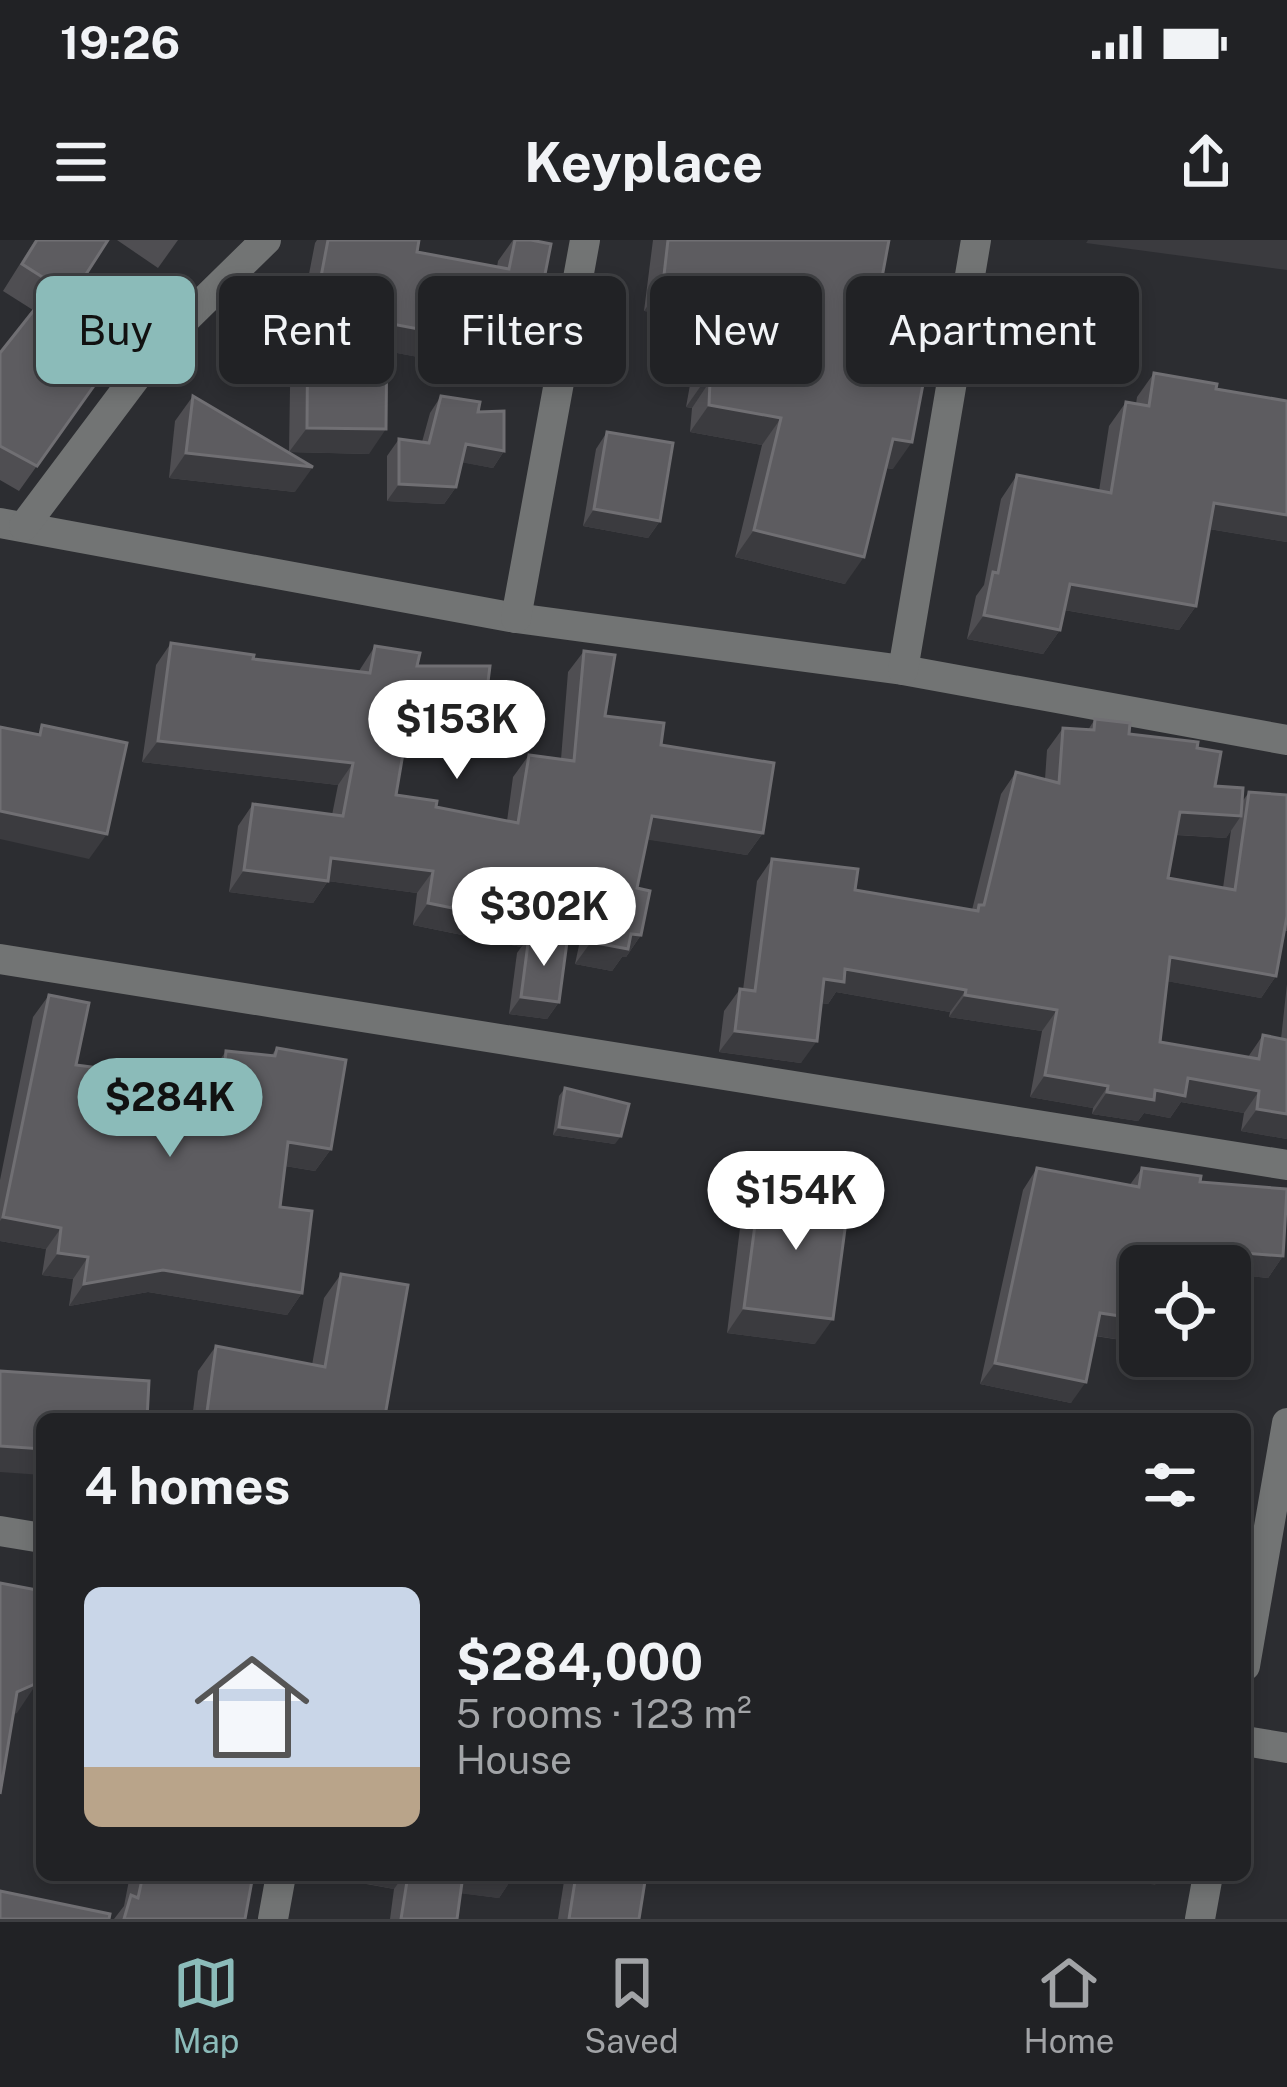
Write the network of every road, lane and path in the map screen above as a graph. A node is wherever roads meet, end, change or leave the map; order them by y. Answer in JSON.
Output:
{"nodes":[{"id":1,"x":266,"y":240,"type":"edge"},
{"id":2,"x":585,"y":240,"type":"edge"},
{"id":3,"x":976,"y":240,"type":"edge"},
{"id":4,"x":12,"y":525,"type":"edge"},
{"id":5,"x":516,"y":618,"type":"junction"},
{"id":6,"x":903,"y":670,"type":"junction"},
{"id":7,"x":1287,"y":740,"type":"edge"},
{"id":8,"x":0,"y":958,"type":"edge"},
{"id":9,"x":1287,"y":1166,"type":"edge"},
{"id":10,"x":1287,"y":1423,"type":"edge"},
{"id":11,"x":0,"y":1531,"type":"edge"},
{"id":12,"x":36,"y":1537,"type":"edge"},
{"id":13,"x":1251,"y":1631,"type":"edge"},
{"id":14,"x":1251,"y":1742,"type":"edge"},
{"id":15,"x":1287,"y":1748,"type":"edge"},
{"id":16,"x":280,"y":1881,"type":"edge"},
{"id":17,"x":1207,"y":1881,"type":"edge"},
{"id":18,"x":273,"y":1919,"type":"edge"},
{"id":19,"x":1200,"y":1919,"type":"edge"}],
"edges":[{"from":1,"to":4,"type":"street"},
{"from":2,"to":5,"type":"street"},
{"from":3,"to":6,"type":"street"},
{"from":4,"to":5,"type":"street"},
{"from":5,"to":6,"type":"street"},
{"from":6,"to":7,"type":"street"},
{"from":8,"to":9,"type":"street"},
{"from":10,"to":13,"type":"street"},
{"from":11,"to":12,"type":"street"},
{"from":14,"to":15,"type":"street"},
{"from":16,"to":18,"type":"street"},
{"from":17,"to":19,"type":"street"}]}
